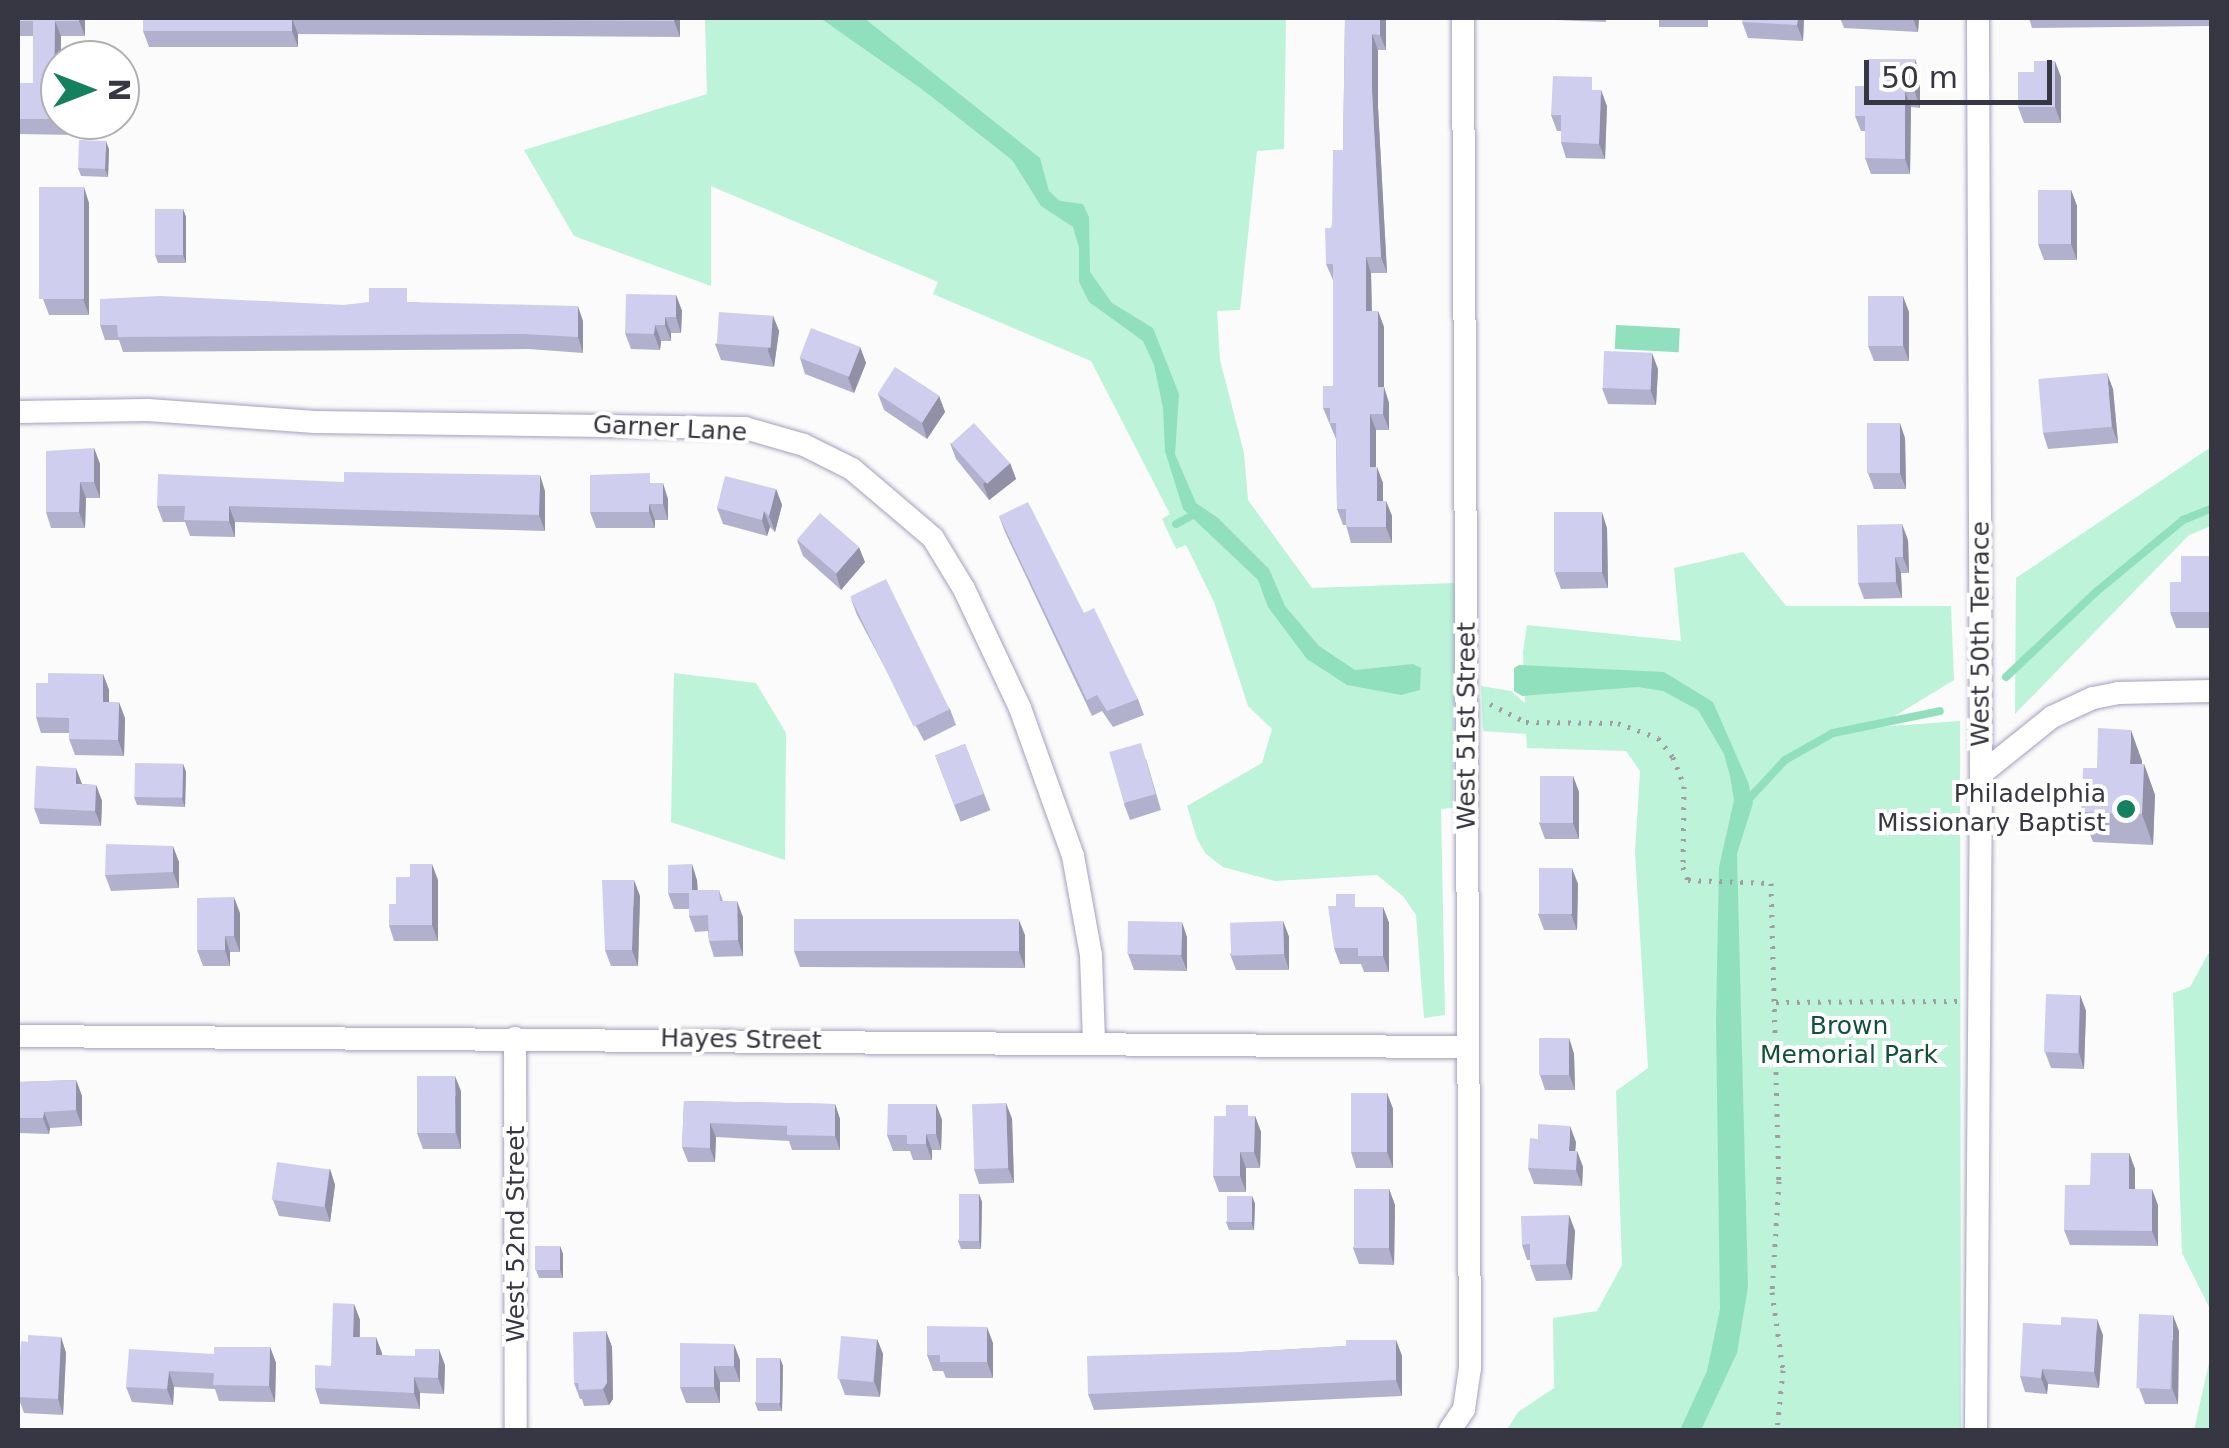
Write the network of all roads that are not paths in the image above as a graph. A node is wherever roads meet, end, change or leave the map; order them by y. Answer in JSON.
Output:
{"nodes":[{"id":1,"x":1463,"y":18,"type":"edge"},
{"id":2,"x":1978,"y":18,"type":"edge"},
{"id":3,"x":18,"y":412,"type":"edge"},
{"id":4,"x":2212,"y":691,"type":"edge"},
{"id":5,"x":1982,"y":774,"type":"junction"},
{"id":6,"x":18,"y":1036,"type":"edge"},
{"id":7,"x":515,"y":1038,"type":"junction"},
{"id":8,"x":1094,"y":1044,"type":"junction"},
{"id":9,"x":1465,"y":1047,"type":"junction"},
{"id":10,"x":516,"y":1430,"type":"edge"},
{"id":11,"x":1450,"y":1430,"type":"edge"},
{"id":12,"x":1976,"y":1430,"type":"edge"}],
"edges":[{"from":1,"to":9,"type":"street","name":"West 51st Street"},
{"from":2,"to":5,"type":"street","name":"West 50th Terrace"},
{"from":3,"to":8,"type":"street","name":"Garner Lane"},
{"from":4,"to":5,"type":"street"},
{"from":5,"to":12,"type":"street","name":"West 50th Terrace"},
{"from":6,"to":7,"type":"street","name":"Hayes Street"},
{"from":7,"to":8,"type":"street","name":"Hayes Street"},
{"from":7,"to":10,"type":"street","name":"West 52nd Street"},
{"from":8,"to":9,"type":"street","name":"Hayes Street"},
{"from":9,"to":11,"type":"street","name":"West 51st Street"}]}
